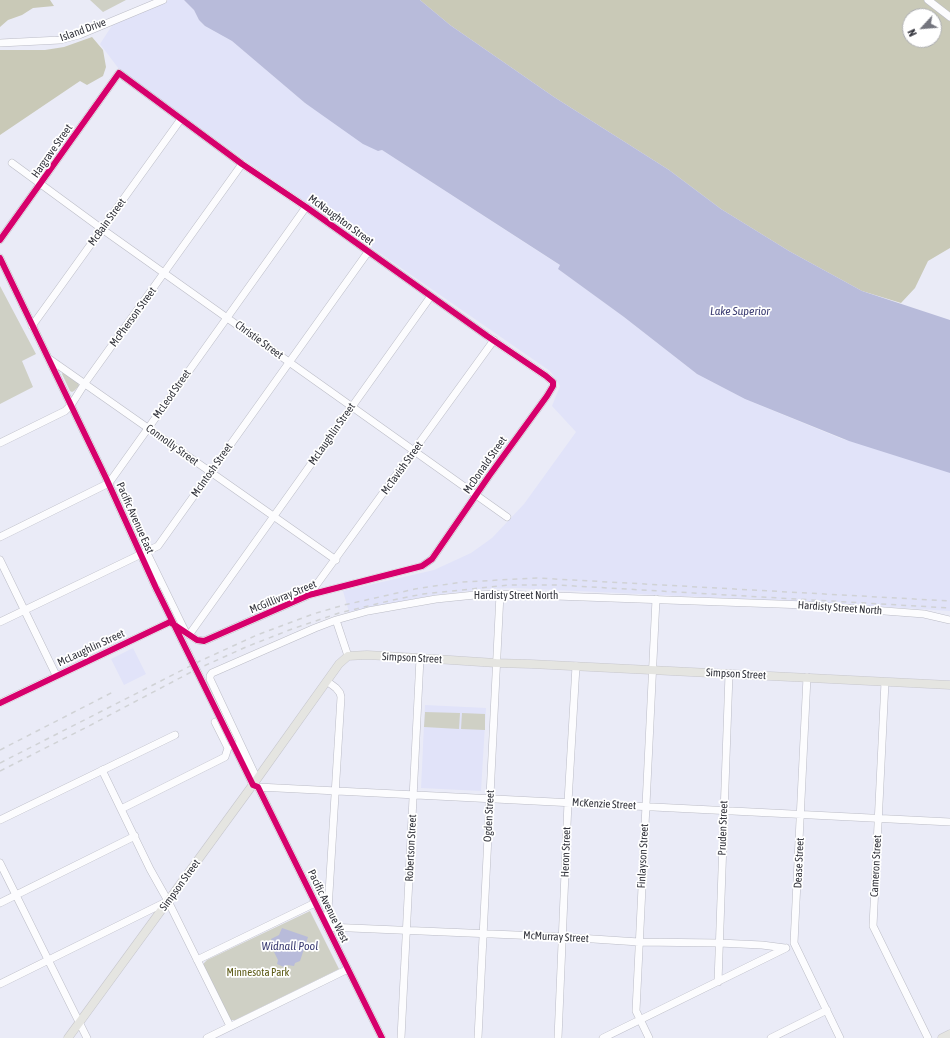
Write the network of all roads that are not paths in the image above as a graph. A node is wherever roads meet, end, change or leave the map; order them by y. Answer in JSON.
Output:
{"nodes":[{"id":1,"x":163,"y":0,"type":"edge"},
{"id":2,"x":928,"y":0,"type":"edge"},
{"id":3,"x":950,"y":17,"type":"edge"},
{"id":4,"x":0,"y":43,"type":"edge"},
{"id":5,"x":119,"y":73,"type":"joint"},
{"id":6,"x":181,"y":119,"type":"junction"},
{"id":7,"x":12,"y":163,"type":"dead end"},
{"id":8,"x":242,"y":164,"type":"junction"},
{"id":9,"x":40,"y":184,"type":"junction"},
{"id":10,"x":306,"y":207,"type":"junction"},
{"id":11,"x":102,"y":229,"type":"junction"},
{"id":12,"x":0,"y":240,"type":"edge"},
{"id":13,"x":368,"y":252,"type":"junction"},
{"id":14,"x":0,"y":258,"type":"edge"},
{"id":15,"x":164,"y":273,"type":"junction"},
{"id":16,"x":431,"y":296,"type":"junction"},
{"id":17,"x":227,"y":317,"type":"junction"},
{"id":18,"x":32,"y":326,"type":"junction"},
{"id":19,"x":494,"y":340,"type":"junction"},
{"id":20,"x":48,"y":358,"type":"junction"},
{"id":21,"x":289,"y":362,"type":"junction"},
{"id":22,"x":552,"y":382,"type":"joint"},
{"id":23,"x":86,"y":383,"type":"junction"},
{"id":24,"x":71,"y":405,"type":"junction"},
{"id":25,"x":351,"y":407,"type":"junction"},
{"id":26,"x":148,"y":428,"type":"junction"},
{"id":27,"x":0,"y":443,"type":"edge"},
{"id":28,"x":413,"y":451,"type":"junction"},
{"id":29,"x":211,"y":472,"type":"junction"},
{"id":30,"x":109,"y":483,"type":"junction"},
{"id":31,"x":476,"y":495,"type":"junction"},
{"id":32,"x":506,"y":516,"type":"dead end"},
{"id":33,"x":273,"y":517,"type":"junction"},
{"id":34,"x":0,"y":537,"type":"edge"},
{"id":35,"x":143,"y":552,"type":"junction"},
{"id":36,"x":432,"y":559,"type":"joint"},
{"id":37,"x":0,"y":560,"type":"edge"},
{"id":38,"x":336,"y":560,"type":"junction"},
{"id":39,"x":500,"y":594,"type":"junction"},
{"id":40,"x":310,"y":595,"type":"junction"},
{"id":41,"x":656,"y":599,"type":"junction"},
{"id":42,"x":24,"y":610,"type":"junction"},
{"id":43,"x":336,"y":620,"type":"junction"},
{"id":44,"x":950,"y":620,"type":"edge"},
{"id":45,"x":0,"y":622,"type":"edge"},
{"id":46,"x":187,"y":634,"type":"junction"},
{"id":47,"x":348,"y":656,"type":"junction"},
{"id":48,"x":420,"y":658,"type":"junction"},
{"id":49,"x":496,"y":663,"type":"junction"},
{"id":50,"x":576,"y":666,"type":"junction"},
{"id":51,"x":652,"y":670,"type":"junction"},
{"id":52,"x":729,"y":674,"type":"junction"},
{"id":53,"x":56,"y":675,"type":"junction"},
{"id":54,"x":807,"y":677,"type":"junction"},
{"id":55,"x":328,"y":682,"type":"junction"},
{"id":56,"x":885,"y":682,"type":"junction"},
{"id":57,"x":950,"y":685,"type":"edge"},
{"id":58,"x":0,"y":703,"type":"edge"},
{"id":59,"x":215,"y":722,"type":"dead end"},
{"id":60,"x":175,"y":735,"type":"dead end"},
{"id":61,"x":102,"y":770,"type":"junction"},
{"id":62,"x":256,"y":784,"type":"junction"},
{"id":63,"x":336,"y":791,"type":"junction"},
{"id":64,"x":414,"y":795,"type":"junction"},
{"id":65,"x":490,"y":799,"type":"junction"},
{"id":66,"x":568,"y":802,"type":"junction"},
{"id":67,"x":646,"y":806,"type":"junction"},
{"id":68,"x":121,"y":809,"type":"junction"},
{"id":69,"x":723,"y":810,"type":"junction"},
{"id":70,"x":801,"y":815,"type":"junction"},
{"id":71,"x":878,"y":819,"type":"junction"},
{"id":72,"x":0,"y":820,"type":"edge"},
{"id":73,"x":950,"y":822,"type":"edge"},
{"id":74,"x":134,"y":836,"type":"junction"},
{"id":75,"x":0,"y":863,"type":"edge"},
{"id":76,"x":16,"y":895,"type":"junction"},
{"id":77,"x":168,"y":901,"type":"junction"},
{"id":78,"x":0,"y":902,"type":"edge"},
{"id":79,"x":315,"y":903,"type":"junction"},
{"id":80,"x":327,"y":926,"type":"junction"},
{"id":81,"x":407,"y":930,"type":"junction"},
{"id":82,"x":484,"y":933,"type":"junction"},
{"id":83,"x":563,"y":937,"type":"junction"},
{"id":84,"x":639,"y":942,"type":"junction"},
{"id":85,"x":719,"y":942,"type":"junction"},
{"id":86,"x":794,"y":943,"type":"junction"},
{"id":87,"x":785,"y":948,"type":"junction"},
{"id":88,"x":49,"y":960,"type":"junction"},
{"id":89,"x":197,"y":960,"type":"junction"},
{"id":90,"x":348,"y":969,"type":"junction"},
{"id":91,"x":718,"y":982,"type":"junction"},
{"id":92,"x":0,"y":984,"type":"edge"},
{"id":93,"x":827,"y":1010,"type":"junction"},
{"id":94,"x":640,"y":1019,"type":"junction"},
{"id":95,"x":79,"y":1022,"type":"junction"},
{"id":96,"x":230,"y":1026,"type":"junction"},
{"id":97,"x":950,"y":1034,"type":"edge"},
{"id":98,"x":68,"y":1038,"type":"edge"},
{"id":99,"x":87,"y":1038,"type":"edge"},
{"id":100,"x":207,"y":1038,"type":"edge"},
{"id":101,"x":382,"y":1038,"type":"edge"},
{"id":102,"x":401,"y":1038,"type":"edge"},
{"id":103,"x":478,"y":1038,"type":"edge"},
{"id":104,"x":558,"y":1038,"type":"edge"},
{"id":105,"x":603,"y":1038,"type":"edge"},
{"id":106,"x":650,"y":1038,"type":"edge"},
{"id":107,"x":771,"y":1038,"type":"edge"},
{"id":108,"x":840,"y":1038,"type":"edge"},
{"id":109,"x":928,"y":1038,"type":"edge"},
{"id":110,"x":942,"y":1038,"type":"edge"}],
"edges":[{"from":1,"to":4,"type":"street","name":"Island Drive"},
{"from":2,"to":3,"type":"street"},
{"from":5,"to":6,"type":"street","name":"McNaughton Street"},
{"from":5,"to":9,"type":"street","name":"Hargrave Street"},
{"from":6,"to":8,"type":"street","name":"McNaughton Street"},
{"from":6,"to":11,"type":"street","name":"McBain Street"},
{"from":7,"to":9,"type":"street","name":"Christie Street"},
{"from":8,"to":10,"type":"street","name":"McNaughton Street"},
{"from":8,"to":15,"type":"street","name":"McPherson Street"},
{"from":9,"to":11,"type":"street","name":"Christie Street"},
{"from":9,"to":12,"type":"street","name":"Hargrave Street"},
{"from":10,"to":13,"type":"street","name":"McNaughton Street"},
{"from":10,"to":17,"type":"street","name":"McLeod Street"},
{"from":11,"to":15,"type":"street","name":"Christie Street"},
{"from":11,"to":18,"type":"street","name":"McBain Street"},
{"from":13,"to":16,"type":"street","name":"McNaughton Street"},
{"from":13,"to":21,"type":"street","name":"McIntosh Street"},
{"from":14,"to":18,"type":"street","name":"Pacific Avenue East"},
{"from":15,"to":17,"type":"street","name":"Christie Street"},
{"from":15,"to":23,"type":"street","name":"McPherson Street"},
{"from":16,"to":19,"type":"street","name":"McNaughton Street"},
{"from":16,"to":25,"type":"street","name":"McLaughlin Street"},
{"from":17,"to":21,"type":"street","name":"Christie Street"},
{"from":17,"to":26,"type":"street","name":"McLeod Street"},
{"from":18,"to":20,"type":"street","name":"Pacific Avenue East"},
{"from":19,"to":22,"type":"street","name":"McNaughton Street"},
{"from":19,"to":28,"type":"street","name":"McTavish Street"},
{"from":20,"to":23,"type":"street","name":"Connolly Street"},
{"from":20,"to":24,"type":"street","name":"Pacific Avenue East"},
{"from":21,"to":25,"type":"street","name":"Christie Street"},
{"from":21,"to":29,"type":"street","name":"McIntosh Street"},
{"from":22,"to":31,"type":"street","name":"McDonald Street"},
{"from":23,"to":24,"type":"street","name":"McPherson Street"},
{"from":23,"to":26,"type":"street","name":"Connolly Street"},
{"from":24,"to":27,"type":"street","name":"McPherson Street"},
{"from":24,"to":30,"type":"street","name":"Pacific Avenue East"},
{"from":25,"to":28,"type":"street","name":"Christie Street"},
{"from":25,"to":33,"type":"street","name":"McLaughlin Street"},
{"from":26,"to":29,"type":"street","name":"Connolly Street"},
{"from":26,"to":30,"type":"street","name":"McLeod Street"},
{"from":28,"to":31,"type":"street","name":"Christie Street"},
{"from":28,"to":38,"type":"street","name":"McTavish Street"},
{"from":29,"to":33,"type":"street","name":"Connolly Street"},
{"from":29,"to":35,"type":"street","name":"McIntosh Street"},
{"from":30,"to":34,"type":"street","name":"McLeod Street"},
{"from":30,"to":35,"type":"street","name":"Pacific Avenue East"},
{"from":31,"to":32,"type":"street","name":"Christie Street"},
{"from":31,"to":36,"type":"street","name":"McDonald Street"},
{"from":33,"to":38,"type":"street","name":"Connolly Street"},
{"from":33,"to":46,"type":"street","name":"McLaughlin Street"},
{"from":35,"to":42,"type":"street","name":"McIntosh Street"},
{"from":35,"to":46,"type":"street"},
{"from":35,"to":62,"type":"street","name":"Pacific Avenue East","bridge":true},
{"from":36,"to":40,"type":"street","name":"McGillivray Street"},
{"from":37,"to":42,"type":"street"},
{"from":38,"to":40,"type":"street","name":"McTavish Street"},
{"from":39,"to":41,"type":"street","name":"Hardisty Street North"},
{"from":39,"to":43,"type":"street","name":"Hardisty Street North"},
{"from":39,"to":49,"type":"street","name":"Ogden Street"},
{"from":40,"to":46,"type":"street","name":"McGillivray Street"},
{"from":41,"to":44,"type":"street","name":"Hardisty Street North"},
{"from":41,"to":51,"type":"street","name":"Finlayson Street"},
{"from":42,"to":45,"type":"street","name":"McIntosh Street"},
{"from":42,"to":53,"type":"street"},
{"from":43,"to":47,"type":"street"},
{"from":43,"to":62,"type":"street","name":"Hardisty Street North"},
{"from":46,"to":53,"type":"street","name":"McLaughlin Street"},
{"from":47,"to":48,"type":"main road","name":"Simpson Street"},
{"from":47,"to":55,"type":"main road","name":"Simpson Street"},
{"from":48,"to":49,"type":"main road","name":"Simpson Street"},
{"from":48,"to":64,"type":"street","name":"Robertson Street"},
{"from":49,"to":50,"type":"main road","name":"Simpson Street"},
{"from":49,"to":65,"type":"street","name":"Ogden Street"},
{"from":50,"to":51,"type":"main road","name":"Simpson Street"},
{"from":50,"to":66,"type":"street","name":"Heron Street"},
{"from":51,"to":52,"type":"main road","name":"Simpson Street"},
{"from":51,"to":67,"type":"street","name":"Finlayson Street"},
{"from":52,"to":54,"type":"main road","name":"Simpson Street"},
{"from":52,"to":69,"type":"street","name":"Pruden Street"},
{"from":53,"to":58,"type":"street","name":"McLaughlin Street"},
{"from":54,"to":56,"type":"main road","name":"Simpson Street"},
{"from":54,"to":70,"type":"street","name":"Dease Street"},
{"from":55,"to":62,"type":"main road","name":"Simpson Street"},
{"from":55,"to":63,"type":"street"},
{"from":56,"to":57,"type":"main road","name":"Simpson Street"},
{"from":56,"to":71,"type":"street","name":"Cameron Street"},
{"from":59,"to":68,"type":"street"},
{"from":60,"to":61,"type":"street"},
{"from":61,"to":68,"type":"street"},
{"from":61,"to":72,"type":"street"},
{"from":62,"to":63,"type":"street","name":"McKenzie Street"},
{"from":62,"to":77,"type":"main road","name":"Simpson Street"},
{"from":62,"to":79,"type":"street","name":"Pacific Avenue West"},
{"from":63,"to":64,"type":"street","name":"McKenzie Street"},
{"from":63,"to":80,"type":"street"},
{"from":64,"to":65,"type":"street","name":"McKenzie Street"},
{"from":64,"to":81,"type":"street","name":"Robertson Street"},
{"from":65,"to":66,"type":"street","name":"McKenzie Street"},
{"from":65,"to":82,"type":"street","name":"Ogden Street"},
{"from":66,"to":67,"type":"street","name":"McKenzie Street"},
{"from":66,"to":83,"type":"street","name":"Heron Street"},
{"from":67,"to":69,"type":"street","name":"McKenzie Street"},
{"from":67,"to":84,"type":"street","name":"Finlayson Street"},
{"from":68,"to":74,"type":"street"},
{"from":69,"to":70,"type":"street","name":"McKenzie Street"},
{"from":69,"to":85,"type":"street","name":"Pruden Street"},
{"from":70,"to":71,"type":"street","name":"McKenzie Street"},
{"from":70,"to":86,"type":"street","name":"Dease Street"},
{"from":71,"to":73,"type":"street","name":"McKenzie Street"},
{"from":71,"to":109,"type":"street","name":"Cameron Street"},
{"from":74,"to":76,"type":"street"},
{"from":74,"to":77,"type":"street"},
{"from":75,"to":76,"type":"street"},
{"from":76,"to":78,"type":"street"},
{"from":76,"to":88,"type":"street"},
{"from":77,"to":88,"type":"street"},
{"from":77,"to":89,"type":"street"},
{"from":77,"to":95,"type":"main road","name":"Simpson Street"},
{"from":79,"to":80,"type":"street","name":"Pacific Avenue West"},
{"from":79,"to":89,"type":"street"},
{"from":80,"to":81,"type":"street","name":"McMurray Street"},
{"from":80,"to":90,"type":"street","name":"Pacific Avenue West"},
{"from":81,"to":82,"type":"street","name":"McMurray Street"},
{"from":81,"to":102,"type":"street","name":"Robertson Street"},
{"from":82,"to":83,"type":"street","name":"McMurray Street"},
{"from":82,"to":103,"type":"street","name":"Ogden Street"},
{"from":83,"to":84,"type":"street","name":"McMurray Street"},
{"from":83,"to":104,"type":"street","name":"Heron Street"},
{"from":84,"to":85,"type":"street","name":"McMurray Street"},
{"from":84,"to":94,"type":"street","name":"Finlayson Street"},
{"from":85,"to":87,"type":"street","name":"McMurray Street"},
{"from":85,"to":91,"type":"street","name":"Pruden Street"},
{"from":86,"to":87,"type":"street"},
{"from":86,"to":93,"type":"street","name":"Dease Street"},
{"from":87,"to":91,"type":"street"},
{"from":88,"to":92,"type":"street"},
{"from":88,"to":95,"type":"street"},
{"from":89,"to":96,"type":"street"},
{"from":90,"to":96,"type":"street"},
{"from":90,"to":101,"type":"street","name":"Pacific Avenue West"},
{"from":91,"to":94,"type":"street"},
{"from":93,"to":107,"type":"street"},
{"from":93,"to":108,"type":"street","name":"Dease Street"},
{"from":94,"to":105,"type":"street"},
{"from":94,"to":106,"type":"street","name":"Finlayson Street"},
{"from":95,"to":98,"type":"main road","name":"Simpson Street"},
{"from":95,"to":99,"type":"street"},
{"from":96,"to":100,"type":"street"},
{"from":97,"to":110,"type":"main road"}]}
